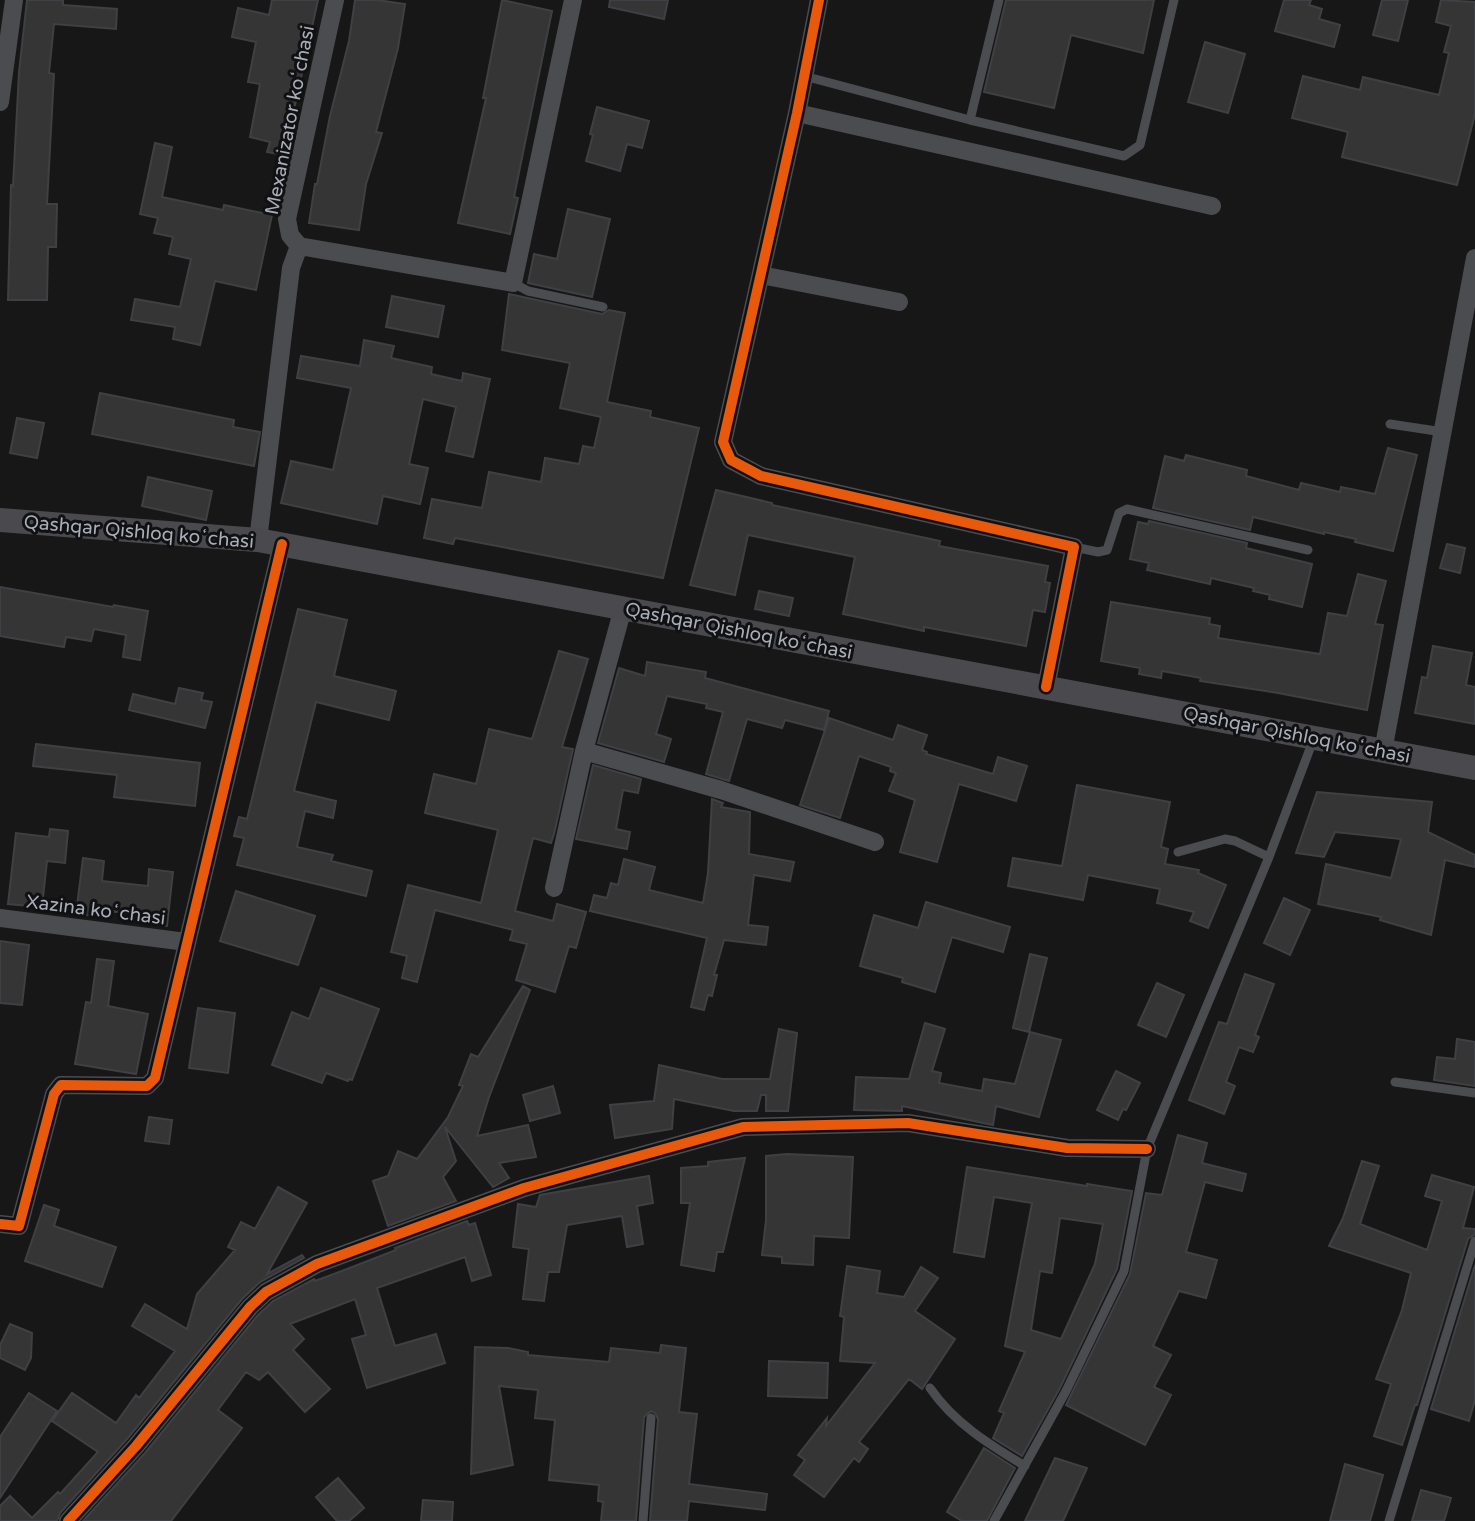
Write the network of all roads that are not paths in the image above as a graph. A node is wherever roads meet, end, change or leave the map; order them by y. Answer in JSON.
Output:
{"nodes":[{"id":1,"x":13,"y":0,"type":"edge"},
{"id":2,"x":335,"y":0,"type":"edge"},
{"id":3,"x":573,"y":0,"type":"edge"},
{"id":4,"x":818,"y":0,"type":"edge"},
{"id":5,"x":999,"y":0,"type":"edge"},
{"id":6,"x":1174,"y":0,"type":"edge"},
{"id":7,"x":804,"y":76,"type":"junction"},
{"id":8,"x":0,"y":102,"type":"edge"},
{"id":9,"x":797,"y":113,"type":"junction"},
{"id":10,"x":970,"y":121,"type":"junction"},
{"id":11,"x":1212,"y":206,"type":"dead end"},
{"id":12,"x":299,"y":246,"type":"junction"},
{"id":13,"x":1475,"y":258,"type":"edge"},
{"id":14,"x":761,"y":275,"type":"junction"},
{"id":15,"x":513,"y":283,"type":"junction"},
{"id":16,"x":899,"y":302,"type":"dead end"},
{"id":17,"x":603,"y":307,"type":"dead end"},
{"id":18,"x":1390,"y":424,"type":"dead end"},
{"id":19,"x":1443,"y":432,"type":"junction"},
{"id":20,"x":0,"y":520,"type":"edge"},
{"id":21,"x":270,"y":542,"type":"junction"},
{"id":22,"x":1074,"y":547,"type":"junction"},
{"id":23,"x":1308,"y":550,"type":"dead end"},
{"id":24,"x":623,"y":608,"type":"junction"},
{"id":25,"x":1046,"y":687,"type":"junction"},
{"id":26,"x":1314,"y":737,"type":"junction"},
{"id":27,"x":584,"y":751,"type":"junction"},
{"id":28,"x":1383,"y":751,"type":"junction"},
{"id":29,"x":1475,"y":768,"type":"edge"},
{"id":30,"x":875,"y":842,"type":"dead end"},
{"id":31,"x":1178,"y":852,"type":"dead end"},
{"id":32,"x":1269,"y":857,"type":"junction"},
{"id":33,"x":554,"y":888,"type":"dead end"},
{"id":34,"x":0,"y":918,"type":"edge"},
{"id":35,"x":186,"y":942,"type":"junction"},
{"id":36,"x":1395,"y":1082,"type":"dead end"},
{"id":37,"x":1475,"y":1093,"type":"edge"},
{"id":38,"x":1147,"y":1149,"type":"junction"},
{"id":39,"x":0,"y":1224,"type":"edge"},
{"id":40,"x":1475,"y":1241,"type":"edge"},
{"id":41,"x":930,"y":1388,"type":"dead end"},
{"id":42,"x":651,"y":1418,"type":"dead end"},
{"id":43,"x":1025,"y":1466,"type":"junction"},
{"id":44,"x":68,"y":1521,"type":"edge"},
{"id":45,"x":643,"y":1521,"type":"edge"},
{"id":46,"x":994,"y":1521,"type":"edge"},
{"id":47,"x":1390,"y":1521,"type":"edge"}],
"edges":[{"from":1,"to":8,"type":"street"},
{"from":2,"to":12,"type":"street","name":"Mexanizator koʻchasi"},
{"from":3,"to":15,"type":"street"},
{"from":4,"to":7,"type":"street"},
{"from":5,"to":10,"type":"lane"},
{"from":6,"to":10,"type":"lane"},
{"from":7,"to":9,"type":"street"},
{"from":7,"to":10,"type":"lane"},
{"from":9,"to":11,"type":"street"},
{"from":9,"to":14,"type":"street"},
{"from":12,"to":15,"type":"street"},
{"from":12,"to":21,"type":"street"},
{"from":13,"to":19,"type":"street"},
{"from":14,"to":16,"type":"street"},
{"from":14,"to":22,"type":"street"},
{"from":15,"to":17,"type":"lane"},
{"from":18,"to":19,"type":"lane"},
{"from":19,"to":28,"type":"street"},
{"from":20,"to":21,"type":"main road","name":"Qashqar Qishloq koʻchasi"},
{"from":21,"to":24,"type":"main road","name":"Qashqar Qishloq koʻchasi"},
{"from":21,"to":35,"type":"street"},
{"from":22,"to":23,"type":"lane"},
{"from":22,"to":25,"type":"street"},
{"from":24,"to":25,"type":"main road","name":"Qashqar Qishloq koʻchasi"},
{"from":24,"to":27,"type":"street"},
{"from":25,"to":26,"type":"main road","name":"Qashqar Qishloq koʻchasi"},
{"from":26,"to":28,"type":"main road","name":"Qashqar Qishloq koʻchasi"},
{"from":26,"to":32,"type":"lane"},
{"from":27,"to":30,"type":"street"},
{"from":27,"to":33,"type":"street"},
{"from":28,"to":29,"type":"main road","name":"Qashqar Qishloq koʻchasi"},
{"from":31,"to":32,"type":"lane"},
{"from":32,"to":38,"type":"lane"},
{"from":34,"to":35,"type":"street","name":"Xazina koʻchasi"},
{"from":35,"to":39,"type":"street"},
{"from":36,"to":37,"type":"lane"},
{"from":38,"to":43,"type":"lane"},
{"from":38,"to":44,"type":"street"},
{"from":40,"to":47,"type":"lane"},
{"from":41,"to":43,"type":"lane"},
{"from":42,"to":45,"type":"lane"},
{"from":43,"to":46,"type":"lane"}]}
